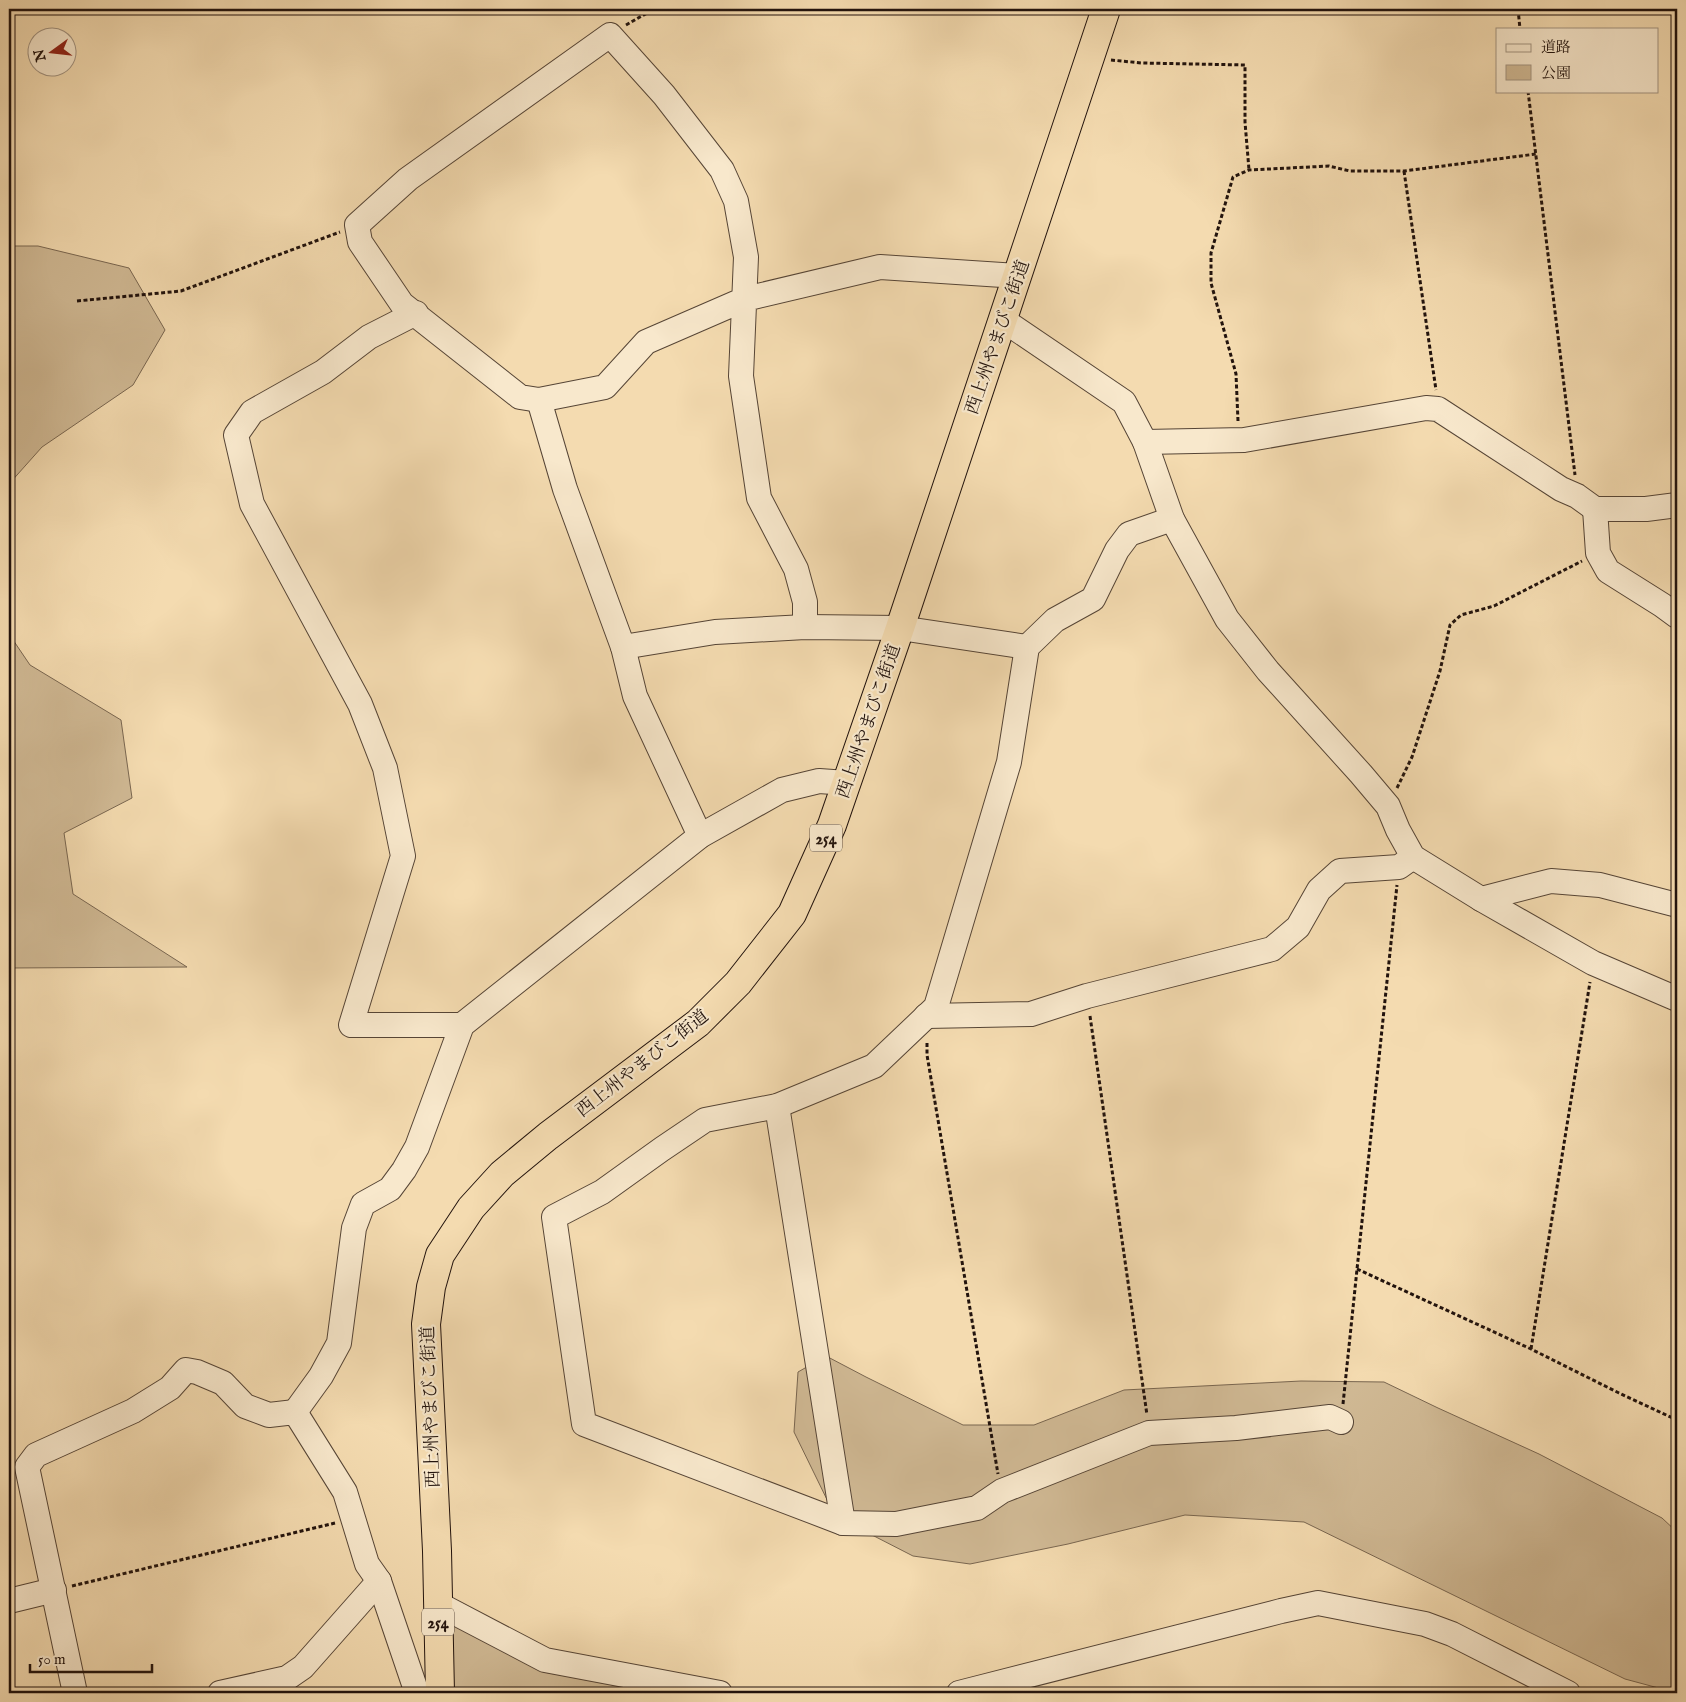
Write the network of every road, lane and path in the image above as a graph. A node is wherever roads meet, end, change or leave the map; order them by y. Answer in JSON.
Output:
{"nodes":[{"id":1,"x":654,"y":9,"type":"edge"},
{"id":2,"x":1106,"y":9,"type":"edge"},
{"id":3,"x":1518,"y":9,"type":"edge"},
{"id":4,"x":1520,"y":28,"type":"edge"},
{"id":5,"x":610,"y":35,"type":"junction"},
{"id":6,"x":1090,"y":58,"type":"junction"},
{"id":7,"x":1528,"y":92,"type":"edge"},
{"id":8,"x":1536,"y":154,"type":"junction"},
{"id":9,"x":1249,"y":170,"type":"junction"},
{"id":10,"x":1404,"y":171,"type":"junction"},
{"id":11,"x":357,"y":225,"type":"junction"},
{"id":12,"x":1018,"y":276,"type":"junction"},
{"id":13,"x":745,"y":299,"type":"junction"},
{"id":14,"x":77,"y":301,"type":"dead end"},
{"id":15,"x":416,"y":313,"type":"junction"},
{"id":16,"x":1003,"y":320,"type":"junction"},
{"id":17,"x":539,"y":400,"type":"junction"},
{"id":18,"x":1438,"y":409,"type":"junction"},
{"id":19,"x":1239,"y":440,"type":"junction"},
{"id":20,"x":1145,"y":442,"type":"junction"},
{"id":21,"x":1586,"y":502,"type":"junction"},
{"id":22,"x":1677,"y":505,"type":"edge"},
{"id":23,"x":1172,"y":519,"type":"junction"},
{"id":24,"x":1598,"y":553,"type":"junction"},
{"id":25,"x":1677,"y":616,"type":"edge"},
{"id":26,"x":805,"y":627,"type":"junction"},
{"id":27,"x":900,"y":628,"type":"junction"},
{"id":28,"x":623,"y":647,"type":"junction"},
{"id":29,"x":1027,"y":647,"type":"junction"},
{"id":30,"x":846,"y":783,"type":"junction"},
{"id":31,"x":1388,"y":806,"type":"junction"},
{"id":32,"x":700,"y":836,"type":"junction"},
{"id":33,"x":1406,"y":862,"type":"junction"},
{"id":34,"x":1481,"y":899,"type":"junction"},
{"id":35,"x":1677,"y":905,"type":"edge"},
{"id":36,"x":1593,"y":963,"type":"junction"},
{"id":37,"x":1087,"y":996,"type":"junction"},
{"id":38,"x":1677,"y":999,"type":"edge"},
{"id":39,"x":926,"y":1016,"type":"junction"},
{"id":40,"x":462,"y":1025,"type":"junction"},
{"id":41,"x":777,"y":1106,"type":"junction"},
{"id":42,"x":1357,"y":1269,"type":"junction"},
{"id":43,"x":1531,"y":1349,"type":"junction"},
{"id":44,"x":294,"y":1412,"type":"junction"},
{"id":45,"x":1677,"y":1420,"type":"edge"},
{"id":46,"x":1342,"y":1422,"type":"joint"},
{"id":47,"x":1149,"y":1433,"type":"junction"},
{"id":48,"x":1002,"y":1492,"type":"junction"},
{"id":49,"x":353,"y":1519,"type":"junction"},
{"id":50,"x":842,"y":1523,"type":"junction"},
{"id":51,"x":379,"y":1581,"type":"junction"},
{"id":52,"x":54,"y":1590,"type":"junction"},
{"id":53,"x":9,"y":1601,"type":"edge"},
{"id":54,"x":438,"y":1604,"type":"junction"},
{"id":55,"x":75,"y":1693,"type":"edge"},
{"id":56,"x":220,"y":1693,"type":"edge"},
{"id":57,"x":417,"y":1693,"type":"edge"},
{"id":58,"x":440,"y":1693,"type":"edge"},
{"id":59,"x":720,"y":1693,"type":"edge"},
{"id":60,"x":959,"y":1693,"type":"edge"},
{"id":61,"x":1568,"y":1693,"type":"edge"}],
"edges":[{"from":1,"to":5,"type":"path"},
{"from":2,"to":6,"type":"highway","name":"西上州やまびこ街道","number":"254"},
{"from":3,"to":4,"type":"path"},
{"from":5,"to":11,"type":"street"},
{"from":5,"to":13,"type":"street"},
{"from":6,"to":9,"type":"path"},
{"from":6,"to":12,"type":"highway","name":"西上州やまびこ街道","number":"254"},
{"from":7,"to":8,"type":"path"},
{"from":8,"to":10,"type":"path"},
{"from":8,"to":21,"type":"path"},
{"from":9,"to":10,"type":"path"},
{"from":9,"to":19,"type":"path"},
{"from":10,"to":18,"type":"path"},
{"from":11,"to":14,"type":"path"},
{"from":11,"to":15,"type":"street"},
{"from":12,"to":13,"type":"street"},
{"from":12,"to":16,"type":"highway","name":"西上州やまびこ街道","number":"254"},
{"from":13,"to":17,"type":"street"},
{"from":13,"to":26,"type":"street"},
{"from":15,"to":17,"type":"street"},
{"from":15,"to":40,"type":"street"},
{"from":16,"to":20,"type":"street"},
{"from":16,"to":27,"type":"highway","name":"西上州やまびこ街道","number":"254"},
{"from":17,"to":28,"type":"street"},
{"from":18,"to":19,"type":"street"},
{"from":18,"to":21,"type":"street"},
{"from":19,"to":20,"type":"street"},
{"from":20,"to":23,"type":"street"},
{"from":21,"to":22,"type":"street"},
{"from":21,"to":24,"type":"street"},
{"from":23,"to":29,"type":"street"},
{"from":23,"to":31,"type":"street"},
{"from":24,"to":25,"type":"street"},
{"from":24,"to":31,"type":"path"},
{"from":26,"to":27,"type":"street"},
{"from":26,"to":28,"type":"street"},
{"from":27,"to":29,"type":"street"},
{"from":27,"to":30,"type":"highway","name":"西上州やまびこ街道","number":"254"},
{"from":28,"to":32,"type":"street"},
{"from":29,"to":39,"type":"street"},
{"from":30,"to":32,"type":"street"},
{"from":30,"to":54,"type":"highway","name":"西上州やまびこ街道","number":"254"},
{"from":31,"to":33,"type":"street"},
{"from":32,"to":40,"type":"street"},
{"from":33,"to":34,"type":"street"},
{"from":33,"to":37,"type":"street"},
{"from":33,"to":42,"type":"path"},
{"from":34,"to":35,"type":"street"},
{"from":34,"to":36,"type":"street"},
{"from":36,"to":38,"type":"street"},
{"from":36,"to":43,"type":"path"},
{"from":37,"to":39,"type":"street"},
{"from":37,"to":47,"type":"path"},
{"from":39,"to":41,"type":"street"},
{"from":39,"to":48,"type":"path"},
{"from":40,"to":44,"type":"street"},
{"from":41,"to":50,"type":"street"},
{"from":41,"to":50,"type":"street"},
{"from":42,"to":43,"type":"path"},
{"from":42,"to":46,"type":"path"},
{"from":43,"to":45,"type":"path"},
{"from":44,"to":49,"type":"street"},
{"from":44,"to":52,"type":"street"},
{"from":46,"to":47,"type":"street"},
{"from":47,"to":48,"type":"street"},
{"from":48,"to":50,"type":"street"},
{"from":49,"to":51,"type":"street"},
{"from":49,"to":52,"type":"path"},
{"from":51,"to":56,"type":"street"},
{"from":51,"to":57,"type":"street"},
{"from":52,"to":53,"type":"street"},
{"from":52,"to":55,"type":"street"},
{"from":54,"to":58,"type":"highway","name":"西上州やまびこ街道","number":"254"},
{"from":54,"to":59,"type":"street"},
{"from":60,"to":61,"type":"street"}]}
